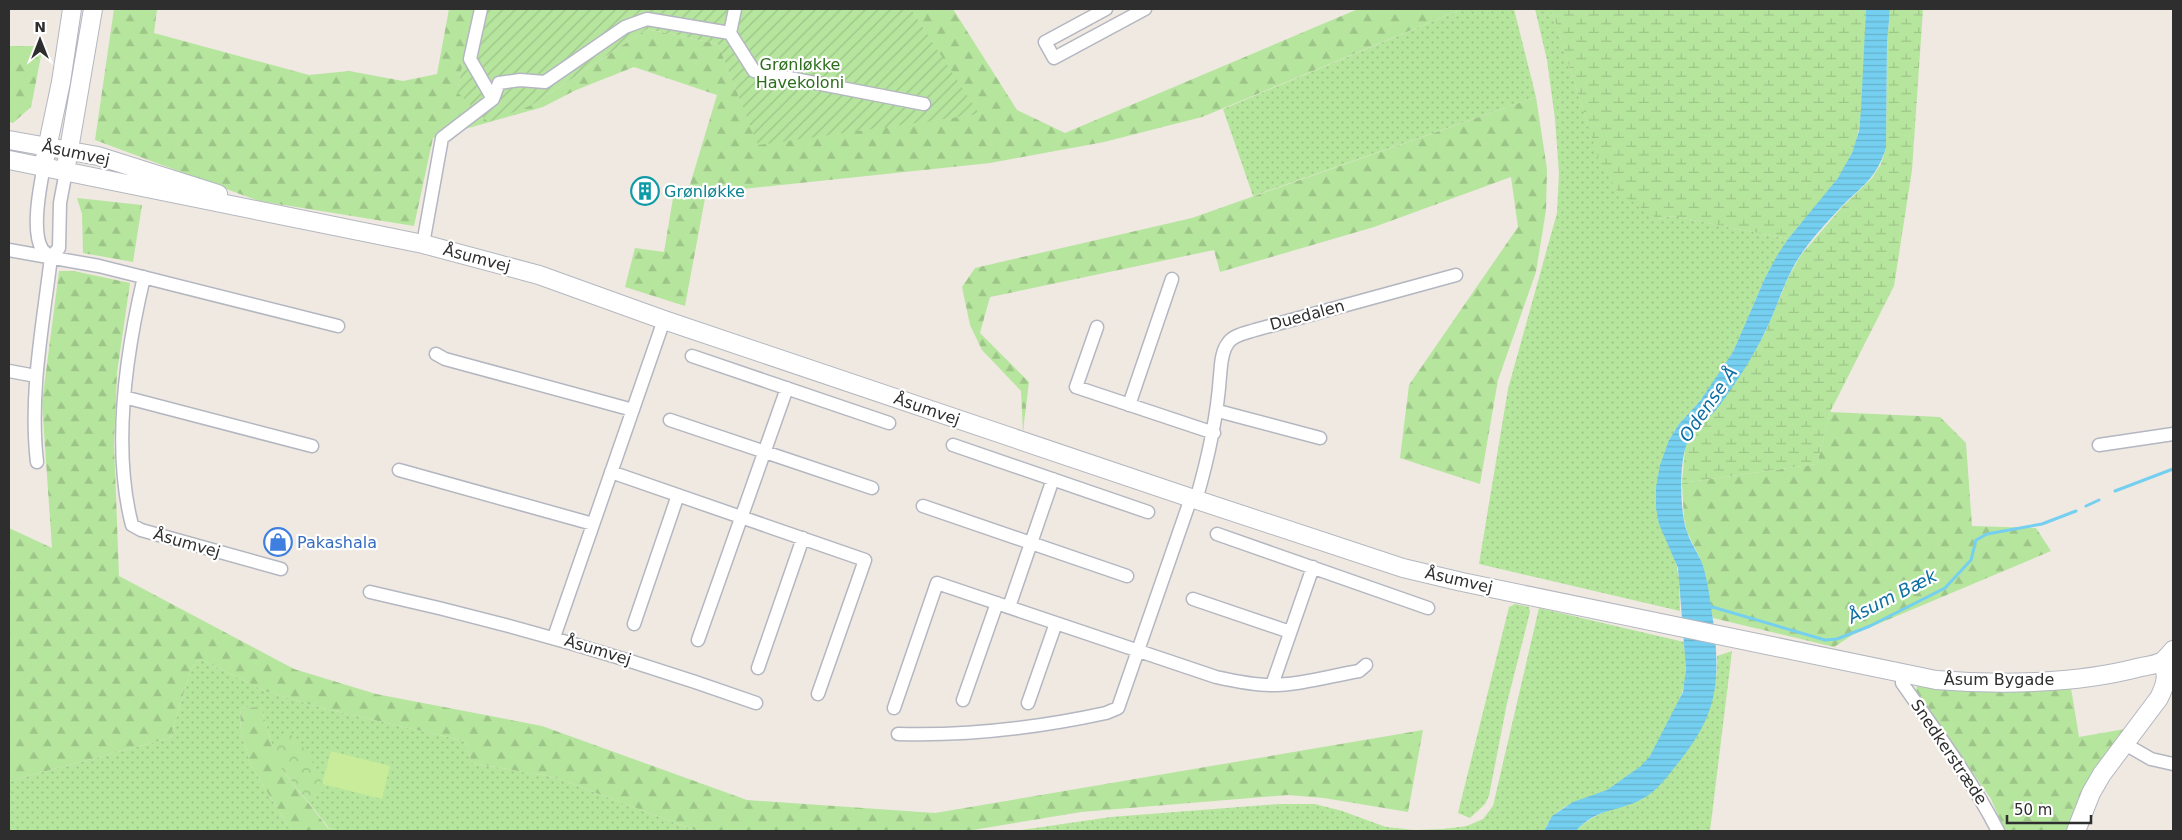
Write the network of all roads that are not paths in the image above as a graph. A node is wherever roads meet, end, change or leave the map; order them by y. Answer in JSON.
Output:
{"nodes":[{"id":1,"x":72,"y":9,"type":"edge"},
{"id":2,"x":93,"y":9,"type":"edge"},
{"id":3,"x":481,"y":9,"type":"edge"},
{"id":4,"x":735,"y":9,"type":"edge"},
{"id":5,"x":1106,"y":9,"type":"edge"},
{"id":6,"x":1145,"y":9,"type":"edge"},
{"id":7,"x":648,"y":14,"type":"edge"},
{"id":8,"x":730,"y":34,"type":"junction"},
{"id":9,"x":493,"y":99,"type":"junction"},
{"id":10,"x":924,"y":104,"type":"dead end"},
{"id":11,"x":9,"y":140,"type":"edge"},
{"id":12,"x":48,"y":147,"type":"junction"},
{"id":13,"x":69,"y":151,"type":"junction"},
{"id":14,"x":9,"y":160,"type":"edge"},
{"id":15,"x":44,"y":166,"type":"junction"},
{"id":16,"x":66,"y":171,"type":"junction"},
{"id":17,"x":285,"y":217,"type":"junction"},
{"id":18,"x":423,"y":244,"type":"junction"},
{"id":19,"x":9,"y":250,"type":"edge"},
{"id":20,"x":51,"y":257,"type":"junction"},
{"id":21,"x":1456,"y":275,"type":"dead end"},
{"id":22,"x":144,"y":277,"type":"junction"},
{"id":23,"x":1172,"y":279,"type":"dead end"},
{"id":24,"x":664,"y":320,"type":"junction"},
{"id":25,"x":338,"y":326,"type":"dead end"},
{"id":26,"x":1097,"y":327,"type":"dead end"},
{"id":27,"x":436,"y":354,"type":"dead end"},
{"id":28,"x":692,"y":356,"type":"dead end"},
{"id":29,"x":9,"y":371,"type":"edge"},
{"id":30,"x":36,"y":376,"type":"junction"},
{"id":31,"x":787,"y":388,"type":"junction"},
{"id":32,"x":124,"y":397,"type":"junction"},
{"id":33,"x":1129,"y":405,"type":"junction"},
{"id":34,"x":633,"y":410,"type":"junction"},
{"id":35,"x":1218,"y":411,"type":"junction"},
{"id":36,"x":670,"y":420,"type":"dead end"},
{"id":37,"x":889,"y":423,"type":"dead end"},
{"id":38,"x":1214,"y":434,"type":"junction"},
{"id":39,"x":2173,"y":434,"type":"edge"},
{"id":40,"x":1320,"y":438,"type":"dead end"},
{"id":41,"x":953,"y":445,"type":"dead end"},
{"id":42,"x":2099,"y":445,"type":"dead end"},
{"id":43,"x":312,"y":446,"type":"dead end"},
{"id":44,"x":764,"y":452,"type":"junction"},
{"id":45,"x":37,"y":462,"type":"dead end"},
{"id":46,"x":399,"y":470,"type":"dead end"},
{"id":47,"x":611,"y":472,"type":"junction"},
{"id":48,"x":1053,"y":479,"type":"junction"},
{"id":49,"x":872,"y":488,"type":"dead end"},
{"id":50,"x":678,"y":495,"type":"junction"},
{"id":51,"x":1193,"y":499,"type":"junction"},
{"id":52,"x":923,"y":506,"type":"dead end"},
{"id":53,"x":1148,"y":512,"type":"dead end"},
{"id":54,"x":742,"y":517,"type":"junction"},
{"id":55,"x":593,"y":524,"type":"junction"},
{"id":56,"x":1217,"y":534,"type":"dead end"},
{"id":57,"x":803,"y":538,"type":"junction"},
{"id":58,"x":1031,"y":543,"type":"junction"},
{"id":59,"x":1313,"y":567,"type":"junction"},
{"id":60,"x":281,"y":569,"type":"dead end"},
{"id":61,"x":1127,"y":576,"type":"dead end"},
{"id":62,"x":370,"y":592,"type":"dead end"},
{"id":63,"x":1193,"y":599,"type":"dead end"},
{"id":64,"x":997,"y":603,"type":"junction"},
{"id":65,"x":1009,"y":607,"type":"junction"},
{"id":66,"x":1428,"y":608,"type":"dead end"},
{"id":67,"x":1056,"y":623,"type":"junction"},
{"id":68,"x":634,"y":624,"type":"dead end"},
{"id":69,"x":1290,"y":632,"type":"junction"},
{"id":70,"x":554,"y":637,"type":"junction"},
{"id":71,"x":1733,"y":638,"type":"joint"},
{"id":72,"x":698,"y":640,"type":"dead end"},
{"id":73,"x":1138,"y":651,"type":"junction"},
{"id":74,"x":2168,"y":656,"type":"edge"},
{"id":75,"x":1366,"y":664,"type":"dead end"},
{"id":76,"x":758,"y":668,"type":"dead end"},
{"id":77,"x":1902,"y":674,"type":"junction"},
{"id":78,"x":1272,"y":685,"type":"junction"},
{"id":79,"x":818,"y":694,"type":"dead end"},
{"id":80,"x":963,"y":700,"type":"dead end"},
{"id":81,"x":756,"y":703,"type":"dead end"},
{"id":82,"x":1028,"y":704,"type":"dead end"},
{"id":83,"x":894,"y":708,"type":"dead end"},
{"id":84,"x":898,"y":734,"type":"dead end"},
{"id":85,"x":2125,"y":744,"type":"junction"},
{"id":86,"x":2173,"y":764,"type":"edge"},
{"id":87,"x":1998,"y":831,"type":"edge"},
{"id":88,"x":2076,"y":831,"type":"edge"}],
"edges":[{"from":1,"to":12,"type":"street"},
{"from":2,"to":13,"type":"street"},
{"from":3,"to":9,"type":"street"},
{"from":4,"to":8,"type":"street"},
{"from":5,"to":6,"type":"street"},
{"from":7,"to":8,"type":"street"},
{"from":7,"to":9,"type":"street"},
{"from":8,"to":10,"type":"street"},
{"from":9,"to":18,"type":"street"},
{"from":11,"to":12,"type":"street","name":"Åsumvej"},
{"from":12,"to":13,"type":"street","name":"Åsumvej"},
{"from":12,"to":15,"type":"street"},
{"from":13,"to":16,"type":"street"},
{"from":13,"to":17,"type":"street","name":"Åsumvej"},
{"from":14,"to":15,"type":"street","name":"Åsumvej"},
{"from":15,"to":16,"type":"street","name":"Åsumvej"},
{"from":15,"to":20,"type":"street","name":"Åsumvej"},
{"from":16,"to":17,"type":"street","name":"Åsumvej"},
{"from":16,"to":20,"type":"street","name":"Åsumvej"},
{"from":17,"to":18,"type":"street","name":"Åsumvej"},
{"from":18,"to":24,"type":"street","name":"Åsumvej"},
{"from":19,"to":20,"type":"street"},
{"from":20,"to":22,"type":"street"},
{"from":20,"to":30,"type":"street","name":"Åsumvej"},
{"from":21,"to":35,"type":"street","name":"Duedalen"},
{"from":22,"to":25,"type":"street"},
{"from":22,"to":32,"type":"street","name":"Åsumvej"},
{"from":23,"to":33,"type":"street"},
{"from":24,"to":34,"type":"street","name":"Åsumvej"},
{"from":24,"to":51,"type":"street","name":"Åsumvej"},
{"from":26,"to":33,"type":"street"},
{"from":27,"to":34,"type":"street"},
{"from":28,"to":31,"type":"street","name":"Åsumvej"},
{"from":29,"to":30,"type":"street"},
{"from":30,"to":45,"type":"street","name":"Åsumvej"},
{"from":31,"to":37,"type":"street","name":"Åsumvej"},
{"from":31,"to":44,"type":"street"},
{"from":32,"to":43,"type":"street"},
{"from":32,"to":60,"type":"street","name":"Åsumvej"},
{"from":33,"to":38,"type":"street"},
{"from":34,"to":47,"type":"street","name":"Åsumvej"},
{"from":35,"to":38,"type":"street","name":"Duedalen"},
{"from":35,"to":40,"type":"street"},
{"from":36,"to":44,"type":"street"},
{"from":38,"to":51,"type":"street","name":"Duedalen"},
{"from":39,"to":42,"type":"street"},
{"from":41,"to":48,"type":"street","name":"Åsumvej"},
{"from":44,"to":49,"type":"street"},
{"from":44,"to":54,"type":"street"},
{"from":46,"to":55,"type":"street"},
{"from":47,"to":50,"type":"street"},
{"from":47,"to":55,"type":"street","name":"Åsumvej"},
{"from":48,"to":53,"type":"street","name":"Åsumvej"},
{"from":48,"to":58,"type":"street"},
{"from":50,"to":54,"type":"street"},
{"from":50,"to":68,"type":"street"},
{"from":51,"to":71,"type":"street","name":"Åsumvej"},
{"from":51,"to":73,"type":"street"},
{"from":52,"to":58,"type":"street"},
{"from":54,"to":57,"type":"street"},
{"from":54,"to":72,"type":"street"},
{"from":55,"to":70,"type":"street","name":"Åsumvej"},
{"from":56,"to":59,"type":"street","name":"Åsumvej"},
{"from":57,"to":76,"type":"street"},
{"from":57,"to":79,"type":"street"},
{"from":58,"to":61,"type":"street"},
{"from":58,"to":65,"type":"street"},
{"from":59,"to":66,"type":"street","name":"Åsumvej"},
{"from":59,"to":69,"type":"street"},
{"from":62,"to":70,"type":"street","name":"Åsumvej"},
{"from":63,"to":69,"type":"street"},
{"from":64,"to":65,"type":"street"},
{"from":64,"to":80,"type":"street"},
{"from":64,"to":83,"type":"street"},
{"from":65,"to":67,"type":"street"},
{"from":67,"to":73,"type":"street"},
{"from":67,"to":82,"type":"street"},
{"from":69,"to":78,"type":"street"},
{"from":70,"to":81,"type":"street","name":"Åsumvej"},
{"from":71,"to":77,"type":"street","name":"Åsum Bygade"},
{"from":73,"to":78,"type":"street"},
{"from":73,"to":84,"type":"street"},
{"from":74,"to":77,"type":"street","name":"Åsum Bygade"},
{"from":74,"to":85,"type":"street"},
{"from":75,"to":78,"type":"street"},
{"from":77,"to":87,"type":"street","name":"Snedkerstræde"},
{"from":85,"to":86,"type":"street"},
{"from":85,"to":88,"type":"street"}]}
